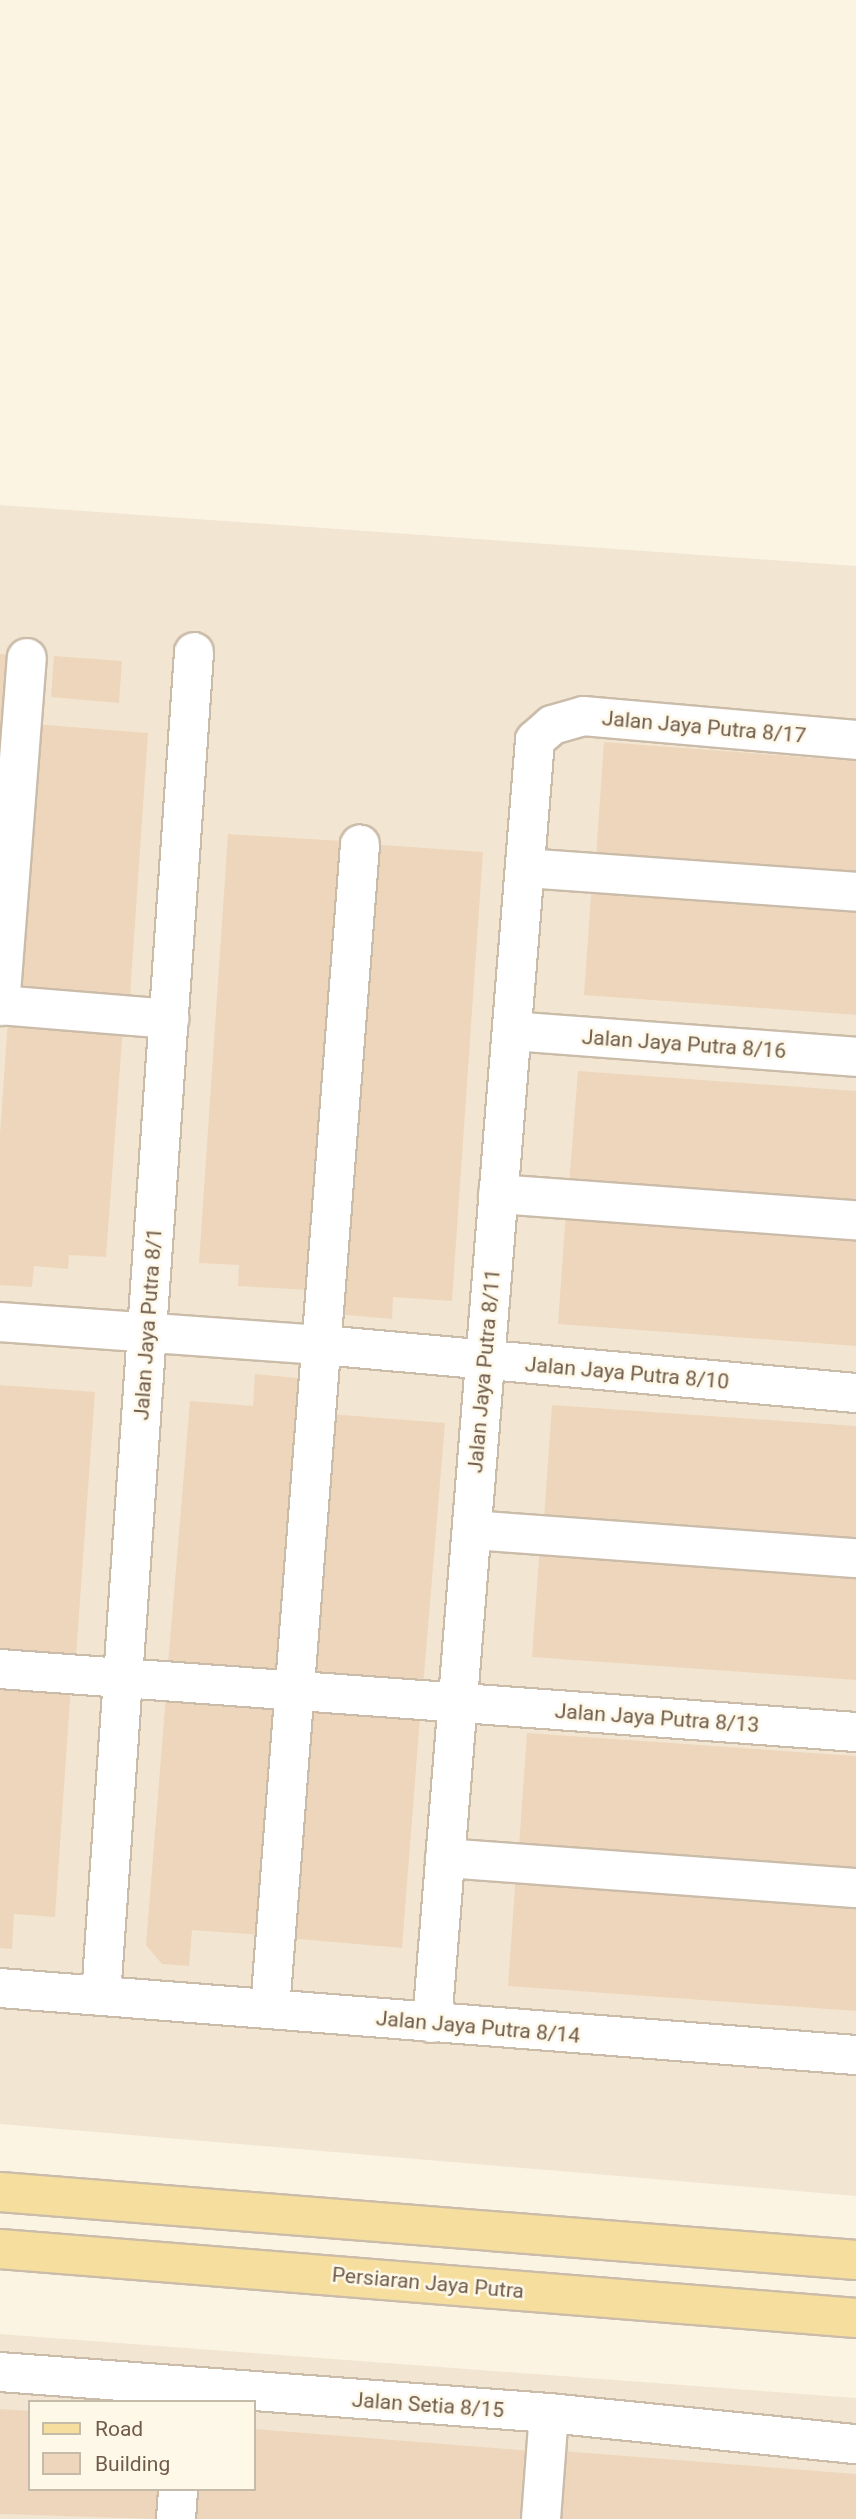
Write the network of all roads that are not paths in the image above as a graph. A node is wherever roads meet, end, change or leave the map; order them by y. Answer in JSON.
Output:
{"nodes":[{"id":1,"x":194,"y":652,"type":"dead end"},
{"id":2,"x":27,"y":658,"type":"dead end"},
{"id":3,"x":552,"y":725,"type":"joint"},
{"id":4,"x":856,"y":740,"type":"edge"},
{"id":5,"x":360,"y":844,"type":"dead end"},
{"id":6,"x":525,"y":868,"type":"junction"},
{"id":7,"x":856,"y":892,"type":"edge"},
{"id":8,"x":0,"y":1006,"type":"edge"},
{"id":9,"x":169,"y":1019,"type":"junction"},
{"id":10,"x":512,"y":1031,"type":"junction"},
{"id":11,"x":856,"y":1056,"type":"edge"},
{"id":12,"x":498,"y":1194,"type":"junction"},
{"id":13,"x":856,"y":1220,"type":"edge"},
{"id":14,"x":0,"y":1322,"type":"edge"},
{"id":15,"x":147,"y":1332,"type":"junction"},
{"id":16,"x":322,"y":1345,"type":"junction"},
{"id":17,"x":485,"y":1360,"type":"junction"},
{"id":18,"x":856,"y":1393,"type":"edge"},
{"id":19,"x":472,"y":1530,"type":"junction"},
{"id":20,"x":856,"y":1558,"type":"edge"},
{"id":21,"x":0,"y":1669,"type":"edge"},
{"id":22,"x":123,"y":1679,"type":"junction"},
{"id":23,"x":295,"y":1692,"type":"junction"},
{"id":24,"x":458,"y":1705,"type":"junction"},
{"id":25,"x":856,"y":1732,"type":"edge"},
{"id":26,"x":444,"y":1858,"type":"junction"},
{"id":27,"x":856,"y":1888,"type":"edge"},
{"id":28,"x":0,"y":1987,"type":"edge"},
{"id":29,"x":101,"y":1996,"type":"junction"},
{"id":30,"x":270,"y":2009,"type":"junction"},
{"id":31,"x":432,"y":2024,"type":"junction"},
{"id":32,"x":856,"y":2056,"type":"edge"},
{"id":33,"x":0,"y":2192,"type":"edge"},
{"id":34,"x":0,"y":2249,"type":"edge"},
{"id":35,"x":856,"y":2260,"type":"edge"},
{"id":36,"x":856,"y":2318,"type":"edge"},
{"id":37,"x":0,"y":2372,"type":"edge"},
{"id":38,"x":186,"y":2394,"type":"edge"},
{"id":39,"x":549,"y":2413,"type":"junction"},
{"id":40,"x":856,"y":2444,"type":"edge"},
{"id":41,"x":178,"y":2491,"type":"edge"},
{"id":42,"x":176,"y":2519,"type":"edge"},
{"id":43,"x":541,"y":2519,"type":"edge"}],
"edges":[{"from":1,"to":9,"type":"street","name":"Jalan Jaya Putra 8/1"},
{"from":2,"to":8,"type":"street"},
{"from":3,"to":4,"type":"street","name":"Jalan Jaya Putra 8/17"},
{"from":3,"to":6,"type":"street","name":"Jalan Jaya Putra 8/11"},
{"from":5,"to":16,"type":"street"},
{"from":6,"to":7,"type":"street"},
{"from":6,"to":10,"type":"street","name":"Jalan Jaya Putra 8/11"},
{"from":8,"to":9,"type":"street"},
{"from":9,"to":15,"type":"street","name":"Jalan Jaya Putra 8/1"},
{"from":10,"to":11,"type":"street","name":"Jalan Jaya Putra 8/16"},
{"from":10,"to":12,"type":"street","name":"Jalan Jaya Putra 8/11"},
{"from":12,"to":13,"type":"street"},
{"from":12,"to":17,"type":"street","name":"Jalan Jaya Putra 8/11"},
{"from":14,"to":15,"type":"street","name":"Jalan Jaya Putra 8/10"},
{"from":15,"to":16,"type":"street","name":"Jalan Jaya Putra 8/10"},
{"from":15,"to":22,"type":"street","name":"Jalan Jaya Putra 8/1"},
{"from":16,"to":17,"type":"street","name":"Jalan Jaya Putra 8/10"},
{"from":16,"to":23,"type":"street"},
{"from":17,"to":18,"type":"street","name":"Jalan Jaya Putra 8/10"},
{"from":17,"to":19,"type":"street","name":"Jalan Jaya Putra 8/11"},
{"from":19,"to":20,"type":"street"},
{"from":19,"to":24,"type":"street","name":"Jalan Jaya Putra 8/11"},
{"from":21,"to":22,"type":"street","name":"Jalan Jaya Putra 8/13"},
{"from":22,"to":23,"type":"street","name":"Jalan Jaya Putra 8/13"},
{"from":22,"to":29,"type":"street","name":"Jalan Jaya Putra 8/1"},
{"from":23,"to":24,"type":"street","name":"Jalan Jaya Putra 8/13"},
{"from":23,"to":30,"type":"street"},
{"from":24,"to":25,"type":"street","name":"Jalan Jaya Putra 8/13"},
{"from":24,"to":26,"type":"street","name":"Jalan Jaya Putra 8/11"},
{"from":26,"to":27,"type":"street"},
{"from":26,"to":31,"type":"street","name":"Jalan Jaya Putra 8/11"},
{"from":28,"to":29,"type":"street","name":"Jalan Jaya Putra 8/14"},
{"from":29,"to":30,"type":"street","name":"Jalan Jaya Putra 8/14"},
{"from":30,"to":31,"type":"street","name":"Jalan Jaya Putra 8/14"},
{"from":31,"to":32,"type":"street","name":"Jalan Jaya Putra 8/14"},
{"from":33,"to":35,"type":"main road"},
{"from":34,"to":36,"type":"main road","name":"Persiaran Jaya Putra"},
{"from":37,"to":38,"type":"street","name":"Jalan Setia 8/15"},
{"from":38,"to":39,"type":"street","name":"Jalan Setia 8/15"},
{"from":39,"to":40,"type":"street","name":"Jalan Setia 8/15"},
{"from":39,"to":43,"type":"street"},
{"from":41,"to":42,"type":"street"}]}
